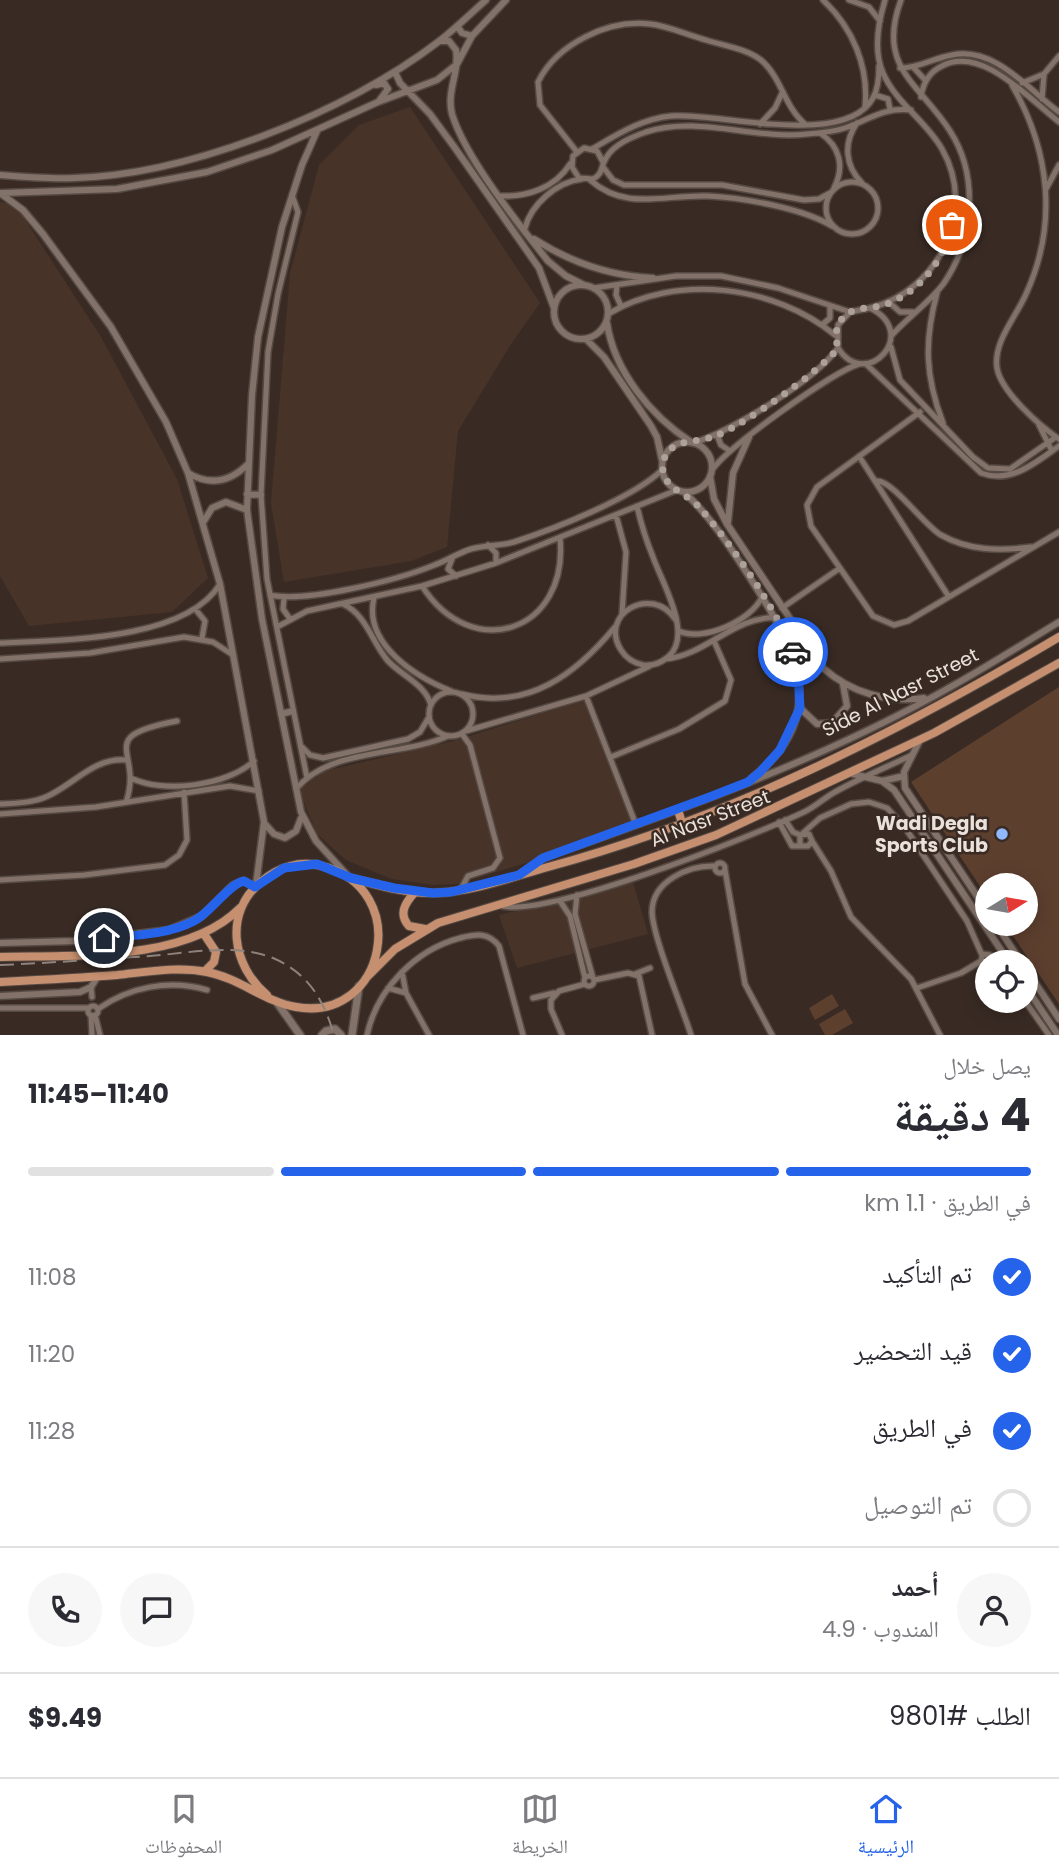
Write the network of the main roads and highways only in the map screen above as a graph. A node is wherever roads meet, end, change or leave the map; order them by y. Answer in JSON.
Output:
{"nodes":[{"id":1,"x":1059,"y":637,"type":"edge"},
{"id":2,"x":1059,"y":663,"type":"edge"},
{"id":3,"x":678,"y":810,"type":"road end"},
{"id":4,"x":682,"y":823,"type":"junction"},
{"id":5,"x":349,"y":877,"type":"junction"},
{"id":6,"x":415,"y":892,"type":"junction"},
{"id":7,"x":242,"y":906,"type":"junction"},
{"id":8,"x":425,"y":929,"type":"junction"},
{"id":9,"x":204,"y":934,"type":"junction"},
{"id":10,"x":0,"y":957,"type":"edge"},
{"id":11,"x":205,"y":971,"type":"junction"},
{"id":12,"x":366,"y":978,"type":"junction"},
{"id":13,"x":0,"y":982,"type":"edge"},
{"id":14,"x":359,"y":986,"type":"junction"},
{"id":15,"x":267,"y":995,"type":"junction"},
{"id":16,"x":276,"y":1001,"type":"junction"},
{"id":17,"x":300,"y":1035,"type":"edge"},
{"id":18,"x":322,"y":1035,"type":"edge"},
{"id":19,"x":341,"y":1035,"type":"edge"},
{"id":20,"x":352,"y":1035,"type":"edge"}],
"edges":[{"from":1,"to":4,"type":"main road","name":"Al Nasr Street"},
{"from":2,"to":8,"type":"main road","name":"Al Nasr Street"},
{"from":3,"to":4,"type":"main road"},
{"from":4,"to":6,"type":"main road","name":"Al Nasr Street"},
{"from":5,"to":6,"type":"main road","name":"Al Nasr Street"},
{"from":5,"to":7,"type":"main road"},
{"from":5,"to":12,"type":"main road"},
{"from":6,"to":8,"type":"main road"},
{"from":7,"to":9,"type":"main road"},
{"from":7,"to":15,"type":"main road"},
{"from":8,"to":12,"type":"main road","name":"Al Nasr Street"},
{"from":9,"to":10,"type":"main road"},
{"from":9,"to":11,"type":"main road"},
{"from":11,"to":13,"type":"main road"},
{"from":11,"to":15,"type":"main road"},
{"from":12,"to":14,"type":"main road"},
{"from":14,"to":16,"type":"main road"},
{"from":14,"to":20,"type":"main road"},
{"from":15,"to":16,"type":"main road"},
{"from":16,"to":17,"type":"main road"},
{"from":18,"to":19,"type":"main road"}]}
